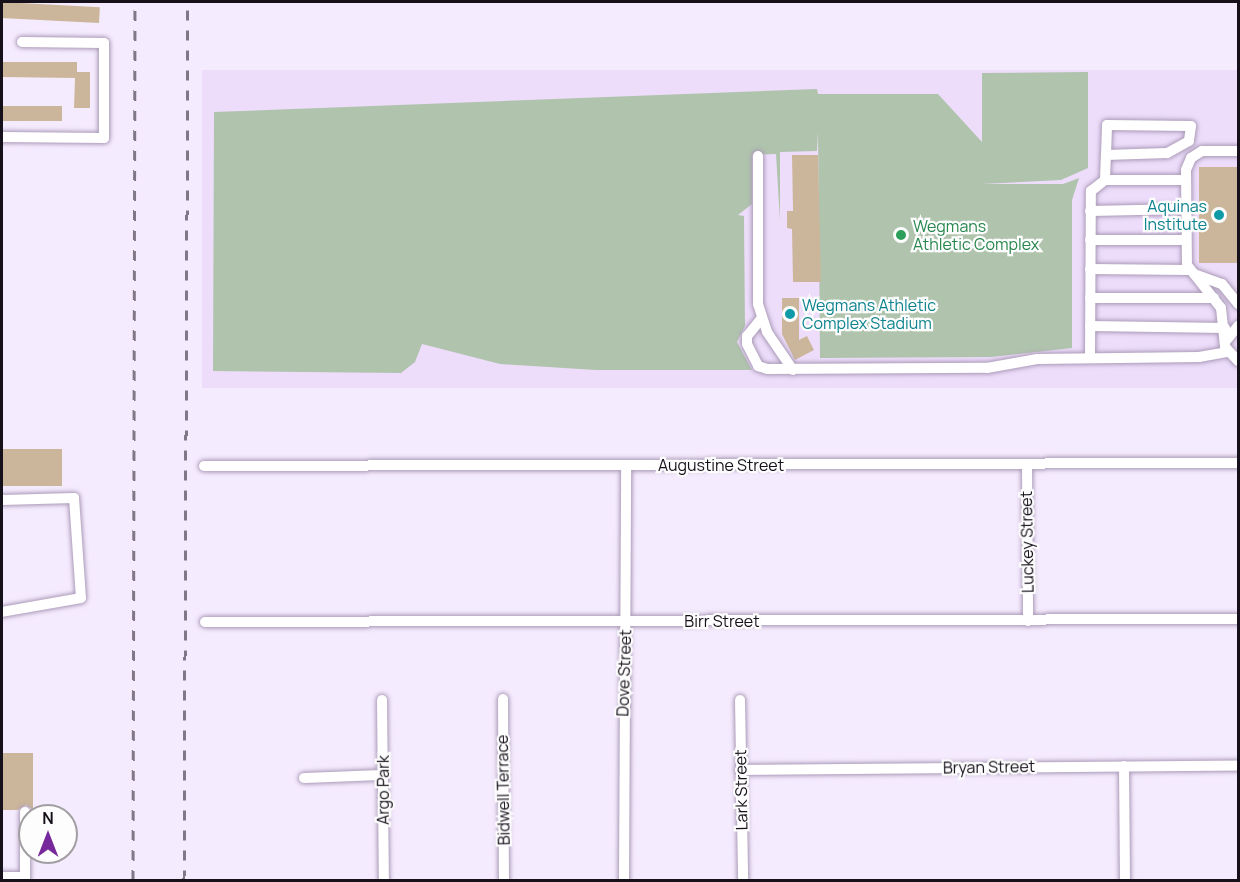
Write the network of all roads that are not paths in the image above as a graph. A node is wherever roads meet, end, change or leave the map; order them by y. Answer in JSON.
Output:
{"nodes":[{"id":1,"x":22,"y":42,"type":"dead end"},
{"id":2,"x":2,"y":137,"type":"edge"},
{"id":3,"x":1239,"y":151,"type":"edge"},
{"id":4,"x":1106,"y":155,"type":"junction"},
{"id":5,"x":758,"y":156,"type":"dead end"},
{"id":6,"x":1105,"y":180,"type":"junction"},
{"id":7,"x":1186,"y":180,"type":"junction"},
{"id":8,"x":1186,"y":209,"type":"junction"},
{"id":9,"x":1090,"y":211,"type":"junction"},
{"id":10,"x":1090,"y":240,"type":"junction"},
{"id":11,"x":1186,"y":240,"type":"junction"},
{"id":12,"x":1090,"y":270,"type":"junction"},
{"id":13,"x":1190,"y":272,"type":"junction"},
{"id":14,"x":1090,"y":298,"type":"junction"},
{"id":15,"x":1214,"y":298,"type":"junction"},
{"id":16,"x":1239,"y":304,"type":"edge"},
{"id":17,"x":761,"y":319,"type":"junction"},
{"id":18,"x":1090,"y":326,"type":"junction"},
{"id":19,"x":1239,"y":326,"type":"edge"},
{"id":20,"x":1225,"y":328,"type":"junction"},
{"id":21,"x":1226,"y":347,"type":"junction"},
{"id":22,"x":1090,"y":358,"type":"junction"},
{"id":23,"x":1239,"y":362,"type":"edge"},
{"id":24,"x":793,"y":370,"type":"junction"},
{"id":25,"x":1239,"y":463,"type":"edge"},
{"id":26,"x":1026,"y":464,"type":"junction"},
{"id":27,"x":626,"y":465,"type":"junction"},
{"id":28,"x":204,"y":466,"type":"dead end"},
{"id":29,"x":2,"y":501,"type":"edge"},
{"id":30,"x":2,"y":612,"type":"edge"},
{"id":31,"x":1239,"y":618,"type":"edge"},
{"id":32,"x":626,"y":621,"type":"junction"},
{"id":33,"x":1028,"y":621,"type":"junction"},
{"id":34,"x":205,"y":622,"type":"dead end"},
{"id":35,"x":502,"y":699,"type":"dead end"},
{"id":36,"x":382,"y":700,"type":"dead end"},
{"id":37,"x":740,"y":700,"type":"dead end"},
{"id":38,"x":1124,"y":766,"type":"junction"},
{"id":39,"x":1239,"y":766,"type":"edge"},
{"id":40,"x":740,"y":770,"type":"junction"},
{"id":41,"x":382,"y":775,"type":"junction"},
{"id":42,"x":304,"y":777,"type":"dead end"},
{"id":43,"x":2,"y":877,"type":"edge"},
{"id":44,"x":25,"y":879,"type":"edge"},
{"id":45,"x":384,"y":880,"type":"edge"},
{"id":46,"x":504,"y":880,"type":"edge"},
{"id":47,"x":624,"y":880,"type":"edge"},
{"id":48,"x":743,"y":880,"type":"edge"},
{"id":49,"x":1125,"y":880,"type":"edge"}],
"edges":[{"from":1,"to":2,"type":"street"},
{"from":3,"to":7,"type":"street"},
{"from":4,"to":4,"type":"street"},
{"from":4,"to":6,"type":"street"},
{"from":5,"to":17,"type":"street"},
{"from":6,"to":7,"type":"street"},
{"from":6,"to":9,"type":"street"},
{"from":7,"to":8,"type":"street"},
{"from":8,"to":9,"type":"street"},
{"from":8,"to":11,"type":"street"},
{"from":9,"to":10,"type":"street"},
{"from":10,"to":11,"type":"street"},
{"from":10,"to":12,"type":"street"},
{"from":11,"to":13,"type":"street"},
{"from":12,"to":13,"type":"street"},
{"from":12,"to":14,"type":"street"},
{"from":13,"to":15,"type":"street"},
{"from":13,"to":16,"type":"street"},
{"from":14,"to":15,"type":"street"},
{"from":14,"to":18,"type":"street"},
{"from":15,"to":20,"type":"street"},
{"from":17,"to":24,"type":"street"},
{"from":17,"to":24,"type":"street"},
{"from":18,"to":20,"type":"street"},
{"from":18,"to":22,"type":"street"},
{"from":19,"to":21,"type":"street"},
{"from":20,"to":21,"type":"street"},
{"from":21,"to":22,"type":"street"},
{"from":21,"to":23,"type":"street"},
{"from":22,"to":24,"type":"street"},
{"from":25,"to":26,"type":"street","name":"Augustine Street"},
{"from":26,"to":27,"type":"street","name":"Augustine Street"},
{"from":26,"to":33,"type":"street","name":"Luckey Street"},
{"from":27,"to":28,"type":"street","name":"Augustine Street"},
{"from":27,"to":32,"type":"street","name":"Dove Street"},
{"from":29,"to":30,"type":"street"},
{"from":31,"to":33,"type":"street","name":"Birr Street"},
{"from":32,"to":33,"type":"street","name":"Birr Street"},
{"from":32,"to":34,"type":"street","name":"Birr Street"},
{"from":32,"to":47,"type":"street","name":"Dove Street"},
{"from":35,"to":46,"type":"street","name":"Bidwell Terrace"},
{"from":36,"to":41,"type":"street","name":"Argo Park"},
{"from":37,"to":40,"type":"street","name":"Lark Street"},
{"from":38,"to":39,"type":"street","name":"Bryan Street"},
{"from":38,"to":40,"type":"street","name":"Bryan Street"},
{"from":38,"to":49,"type":"street"},
{"from":40,"to":48,"type":"street","name":"Lark Street"},
{"from":41,"to":42,"type":"street"},
{"from":41,"to":45,"type":"street","name":"Argo Park"},
{"from":43,"to":44,"type":"street"}]}
